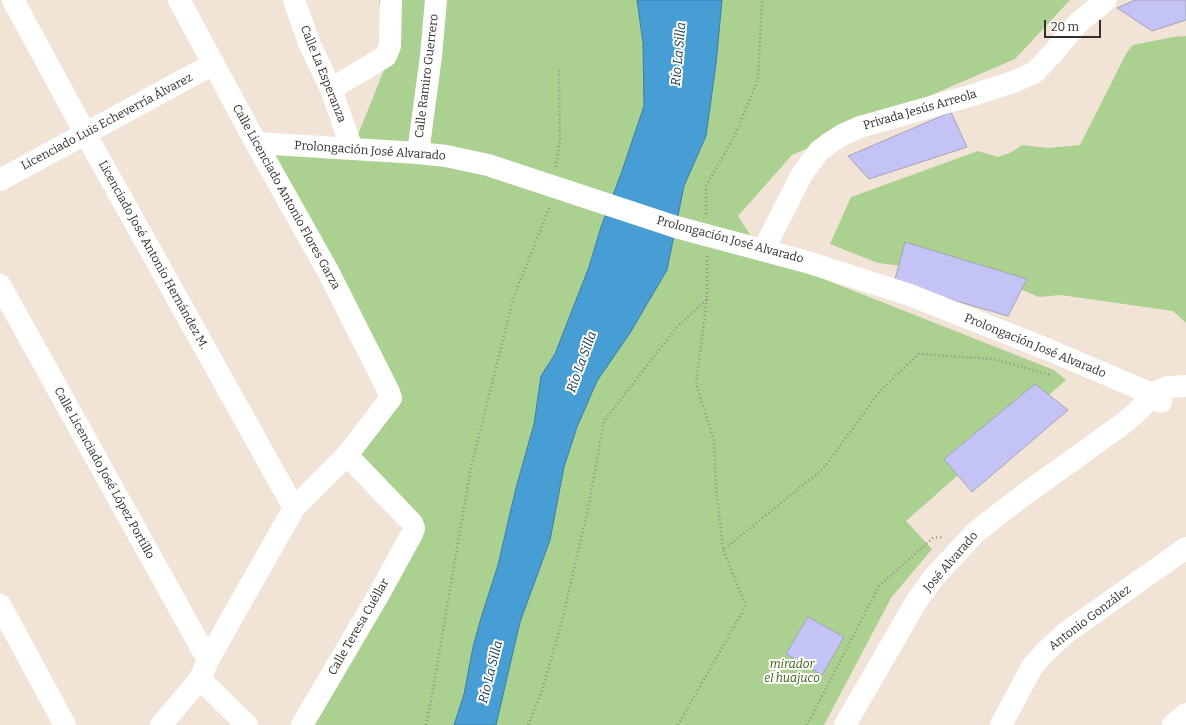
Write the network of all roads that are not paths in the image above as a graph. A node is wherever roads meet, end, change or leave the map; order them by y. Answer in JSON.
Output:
{"nodes":[{"id":1,"x":14,"y":0,"type":"edge"},
{"id":2,"x":179,"y":0,"type":"edge"},
{"id":3,"x":294,"y":0,"type":"edge"},
{"id":4,"x":391,"y":0,"type":"edge"},
{"id":5,"x":436,"y":0,"type":"edge"},
{"id":6,"x":1106,"y":0,"type":"edge"},
{"id":7,"x":213,"y":64,"type":"junction"},
{"id":8,"x":331,"y":88,"type":"junction"},
{"id":9,"x":85,"y":134,"type":"junction"},
{"id":10,"x":256,"y":143,"type":"junction"},
{"id":11,"x":352,"y":149,"type":"junction"},
{"id":12,"x":418,"y":153,"type":"junction"},
{"id":13,"x":0,"y":180,"type":"edge"},
{"id":14,"x":764,"y":249,"type":"junction"},
{"id":15,"x":0,"y":285,"type":"edge"},
{"id":16,"x":1186,"y":386,"type":"edge"},
{"id":17,"x":1186,"y":400,"type":"edge"},
{"id":18,"x":1151,"y":402,"type":"junction"},
{"id":19,"x":347,"y":455,"type":"junction"},
{"id":20,"x":294,"y":508,"type":"junction"},
{"id":21,"x":1186,"y":548,"type":"edge"},
{"id":22,"x":0,"y":605,"type":"edge"},
{"id":23,"x":204,"y":669,"type":"junction"},
{"id":24,"x":1186,"y":714,"type":"edge"},
{"id":25,"x":65,"y":725,"type":"edge"},
{"id":26,"x":161,"y":725,"type":"edge"},
{"id":27,"x":247,"y":725,"type":"edge"},
{"id":28,"x":302,"y":725,"type":"edge"},
{"id":29,"x":845,"y":725,"type":"edge"},
{"id":30,"x":1001,"y":725,"type":"edge"},
{"id":31,"x":1173,"y":725,"type":"edge"}],
"edges":[{"from":1,"to":9,"type":"street","name":"Licenciado José Antonio Hernández M."},
{"from":2,"to":7,"type":"street","name":"Calle Licenciado Antonio Flores Garza"},
{"from":3,"to":8,"type":"street","name":"Calle La Esperanza"},
{"from":4,"to":8,"type":"street"},
{"from":5,"to":12,"type":"street","name":"Calle Ramiro Guerrero"},
{"from":6,"to":14,"type":"street","name":"Privada Jesús Arreola"},
{"from":7,"to":9,"type":"street","name":"Licenciado Luis Echeverría Álvarez"},
{"from":7,"to":10,"type":"street","name":"Calle Licenciado Antonio Flores Garza"},
{"from":8,"to":11,"type":"street","name":"Calle La Esperanza"},
{"from":9,"to":13,"type":"street","name":"Licenciado Luis Echeverría Álvarez"},
{"from":9,"to":20,"type":"street","name":"Licenciado José Antonio Hernández M."},
{"from":10,"to":11,"type":"street","name":"Prolongación José Alvarado"},
{"from":10,"to":19,"type":"street","name":"Calle Licenciado Antonio Flores Garza"},
{"from":11,"to":12,"type":"street","name":"Prolongación José Alvarado"},
{"from":12,"to":14,"type":"street","name":"Prolongación José Alvarado"},
{"from":14,"to":18,"type":"street","name":"Prolongación José Alvarado"},
{"from":15,"to":23,"type":"street","name":"Calle Licenciado José López Portillo"},
{"from":16,"to":18,"type":"street"},
{"from":17,"to":18,"type":"street","name":"Prolongación José Alvarado"},
{"from":18,"to":29,"type":"street","name":"José Alvarado"},
{"from":19,"to":20,"type":"street"},
{"from":19,"to":28,"type":"street","name":"Calle Teresa Cuéllar"},
{"from":20,"to":23,"type":"street"},
{"from":21,"to":30,"type":"street","name":"Antonio González"},
{"from":22,"to":25,"type":"street"},
{"from":23,"to":26,"type":"street"},
{"from":23,"to":27,"type":"street","name":"Calle Licenciado José López Portillo"},
{"from":24,"to":31,"type":"street"}]}
